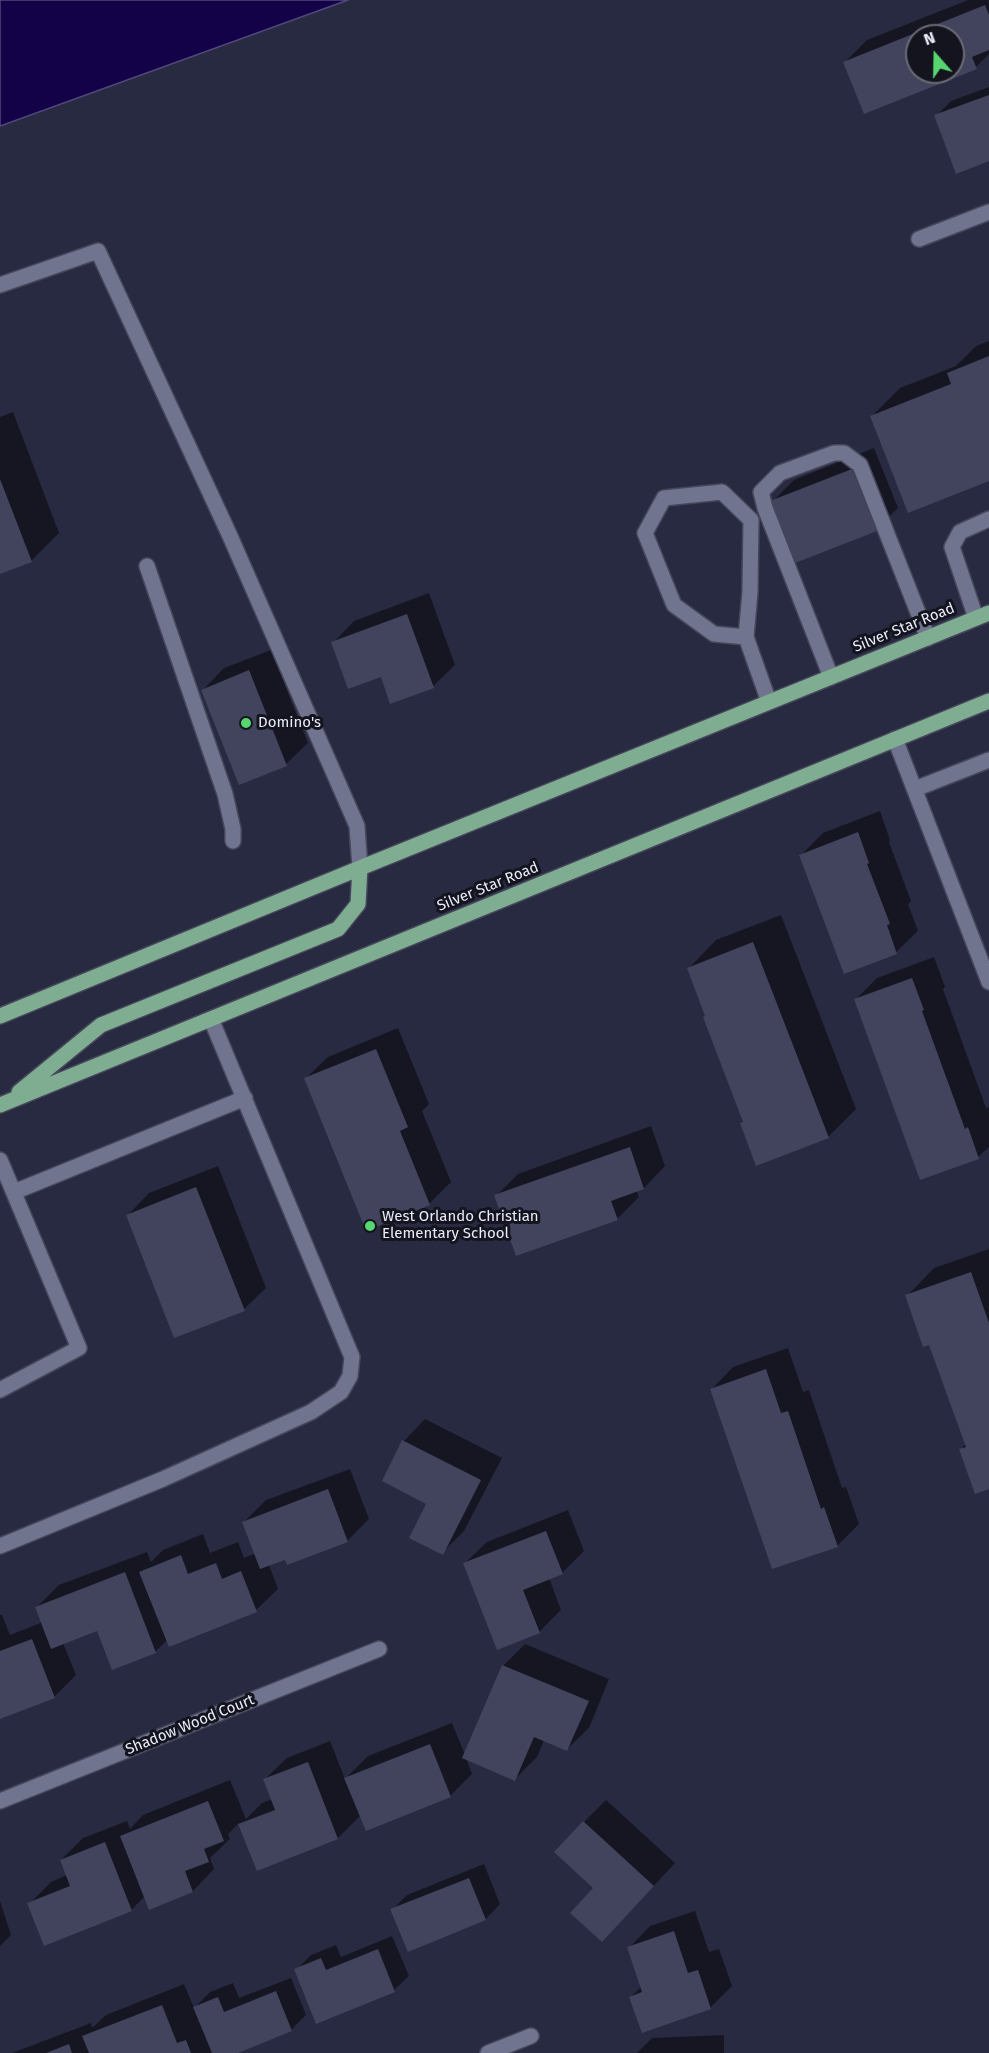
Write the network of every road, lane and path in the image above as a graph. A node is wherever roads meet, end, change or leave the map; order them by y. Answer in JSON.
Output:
{"nodes":[{"id":1,"x":989,"y":212,"type":"edge"},
{"id":2,"x":919,"y":239,"type":"dead end"},
{"id":3,"x":0,"y":285,"type":"edge"},
{"id":4,"x":989,"y":519,"type":"edge"},
{"id":5,"x":147,"y":567,"type":"dead end"},
{"id":6,"x":982,"y":616,"type":"edge"},
{"id":7,"x":746,"y":637,"type":"junction"},
{"id":8,"x":928,"y":638,"type":"junction"},
{"id":9,"x":831,"y":677,"type":"junction"},
{"id":10,"x":989,"y":700,"type":"edge"},
{"id":11,"x":769,"y":702,"type":"junction"},
{"id":12,"x":895,"y":739,"type":"junction"},
{"id":13,"x":989,"y":760,"type":"edge"},
{"id":14,"x":915,"y":789,"type":"junction"},
{"id":15,"x":233,"y":841,"type":"dead end"},
{"id":16,"x":360,"y":867,"type":"junction"},
{"id":17,"x":989,"y":982,"type":"edge"},
{"id":18,"x":0,"y":1016,"type":"edge"},
{"id":19,"x":211,"y":1019,"type":"junction"},
{"id":20,"x":244,"y":1098,"type":"junction"},
{"id":21,"x":3,"y":1104,"type":"edge"},
{"id":22,"x":0,"y":1160,"type":"edge"},
{"id":23,"x":14,"y":1192,"type":"junction"},
{"id":24,"x":0,"y":1390,"type":"edge"},
{"id":25,"x":0,"y":1546,"type":"edge"},
{"id":26,"x":379,"y":1649,"type":"dead end"},
{"id":27,"x":0,"y":1801,"type":"edge"},
{"id":28,"x":531,"y":2036,"type":"dead end"},
{"id":29,"x":488,"y":2053,"type":"edge"}],
"edges":[{"from":1,"to":2,"type":"street"},
{"from":3,"to":16,"type":"street"},
{"from":4,"to":6,"type":"street"},
{"from":5,"to":15,"type":"street"},
{"from":6,"to":8,"type":"main road","name":"Silver Star Road"},
{"from":7,"to":7,"type":"street"},
{"from":7,"to":11,"type":"street"},
{"from":8,"to":9,"type":"main road","name":"Silver Star Road"},
{"from":8,"to":9,"type":"street"},
{"from":9,"to":11,"type":"main road","name":"Silver Star Road"},
{"from":10,"to":12,"type":"main road","name":"Silver Star Road"},
{"from":11,"to":16,"type":"main road","name":"Silver Star Road"},
{"from":12,"to":14,"type":"street"},
{"from":12,"to":19,"type":"main road","name":"Silver Star Road"},
{"from":13,"to":14,"type":"street"},
{"from":14,"to":17,"type":"street"},
{"from":16,"to":18,"type":"main road","name":"Silver Star Road"},
{"from":16,"to":21,"type":"main road"},
{"from":19,"to":20,"type":"street"},
{"from":19,"to":21,"type":"main road","name":"Silver Star Road"},
{"from":20,"to":23,"type":"street"},
{"from":20,"to":25,"type":"street"},
{"from":22,"to":23,"type":"street"},
{"from":23,"to":24,"type":"street"},
{"from":26,"to":27,"type":"street","name":"Shadow Wood Court"},
{"from":28,"to":29,"type":"street"}]}
